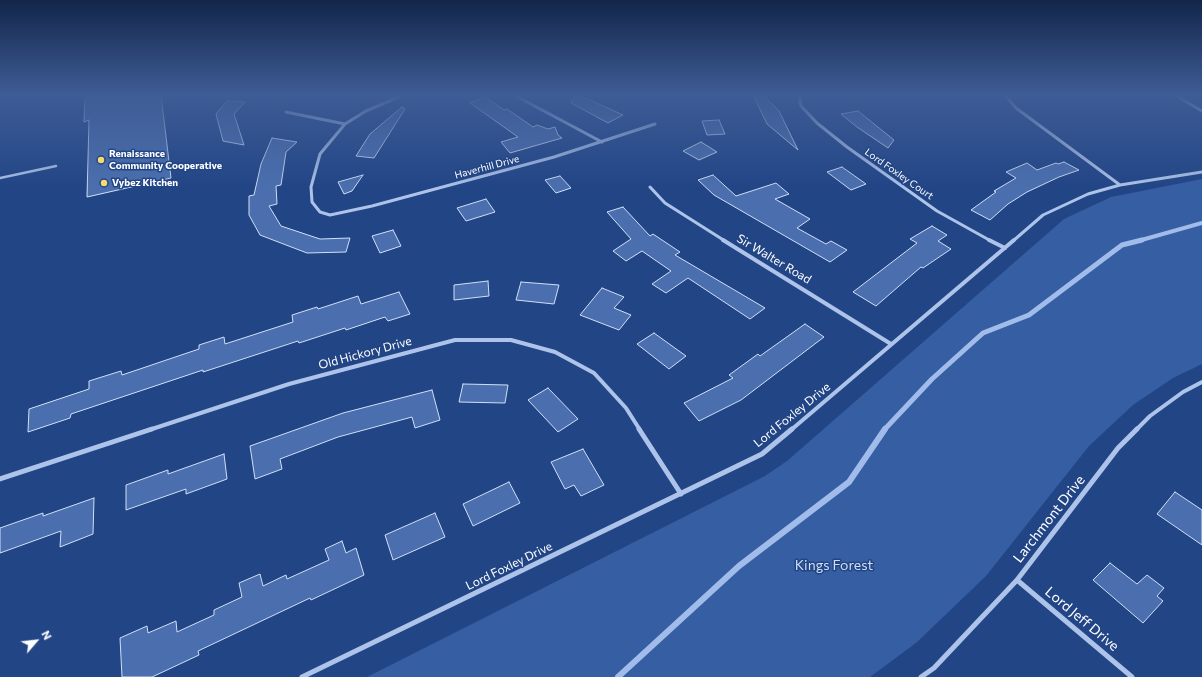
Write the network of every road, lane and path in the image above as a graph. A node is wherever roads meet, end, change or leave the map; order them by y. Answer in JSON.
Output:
{"nodes":[{"id":1,"x":342,"y":127,"type":"edge"},
{"id":2,"x":573,"y":127,"type":"edge"},
{"id":3,"x":647,"y":127,"type":"edge"},
{"id":4,"x":823,"y":127,"type":"edge"},
{"id":5,"x":1041,"y":127,"type":"edge"},
{"id":6,"x":602,"y":142,"type":"junction"},
{"id":7,"x":56,"y":166,"type":"dead end"},
{"id":8,"x":1202,"y":172,"type":"edge"},
{"id":9,"x":0,"y":178,"type":"edge"},
{"id":10,"x":1120,"y":185,"type":"junction"},
{"id":11,"x":650,"y":187,"type":"dead end"},
{"id":12,"x":1005,"y":248,"type":"junction"},
{"id":13,"x":891,"y":344,"type":"junction"},
{"id":14,"x":1202,"y":382,"type":"edge"},
{"id":15,"x":0,"y":479,"type":"edge"},
{"id":16,"x":681,"y":494,"type":"junction"},
{"id":17,"x":1017,"y":580,"type":"junction"},
{"id":18,"x":302,"y":677,"type":"edge"},
{"id":19,"x":921,"y":677,"type":"edge"},
{"id":20,"x":1132,"y":677,"type":"edge"}],
"edges":[{"from":1,"to":6,"type":"street","name":"Haverhill Drive"},
{"from":2,"to":6,"type":"street"},
{"from":3,"to":6,"type":"street","name":"Haverhill Drive"},
{"from":4,"to":12,"type":"street","name":"Lord Foxley Court"},
{"from":5,"to":10,"type":"street"},
{"from":7,"to":9,"type":"lane"},
{"from":8,"to":10,"type":"street","name":"Lord Foxley Drive"},
{"from":10,"to":12,"type":"street","name":"Lord Foxley Drive"},
{"from":11,"to":13,"type":"street","name":"Sir Walter Road"},
{"from":12,"to":13,"type":"street","name":"Lord Foxley Drive"},
{"from":13,"to":16,"type":"street","name":"Lord Foxley Drive"},
{"from":14,"to":17,"type":"street","name":"Larchmont Drive"},
{"from":15,"to":16,"type":"street","name":"Old Hickory Drive"},
{"from":16,"to":18,"type":"street","name":"Lord Foxley Drive"},
{"from":17,"to":19,"type":"street","name":"Larchmont Drive"},
{"from":17,"to":20,"type":"street","name":"Lord Jeff Drive"}]}
